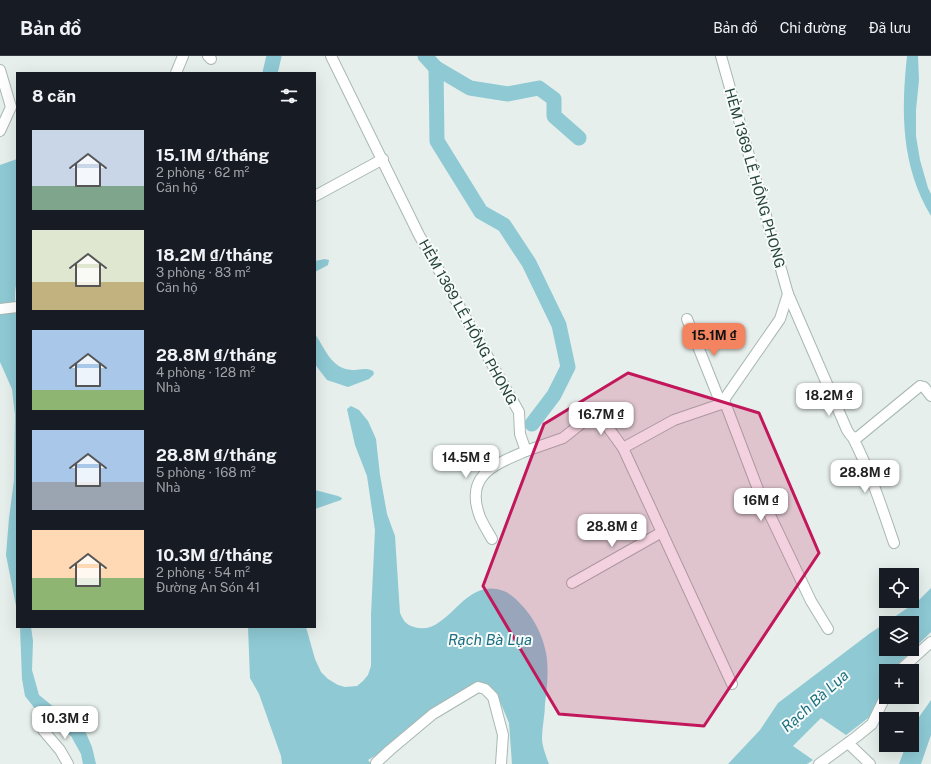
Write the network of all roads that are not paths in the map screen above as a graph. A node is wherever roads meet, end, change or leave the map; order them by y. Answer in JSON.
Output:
{"nodes":[{"id":1,"x":184,"y":56,"type":"edge"},
{"id":2,"x":721,"y":56,"type":"edge"},
{"id":3,"x":333,"y":58,"type":"edge"},
{"id":4,"x":0,"y":70,"type":"edge"},
{"id":5,"x":176,"y":72,"type":"edge"},
{"id":6,"x":14,"y":108,"type":"edge"},
{"id":7,"x":0,"y":132,"type":"edge"},
{"id":8,"x":383,"y":159,"type":"junction"},
{"id":9,"x":316,"y":195,"type":"edge"},
{"id":10,"x":788,"y":294,"type":"junction"},
{"id":11,"x":16,"y":307,"type":"edge"},
{"id":12,"x":0,"y":309,"type":"edge"},
{"id":13,"x":686,"y":319,"type":"dead end"},
{"id":14,"x":931,"y":396,"type":"edge"},
{"id":15,"x":723,"y":402,"type":"junction"},
{"id":16,"x":853,"y":438,"type":"junction"},
{"id":17,"x":623,"y":448,"type":"junction"},
{"id":18,"x":526,"y":451,"type":"junction"},
{"id":19,"x":662,"y":532,"type":"junction"},
{"id":20,"x":492,"y":539,"type":"dead end"},
{"id":21,"x":894,"y":543,"type":"dead end"},
{"id":22,"x":572,"y":583,"type":"dead end"},
{"id":23,"x":828,"y":629,"type":"dead end"},
{"id":24,"x":931,"y":642,"type":"edge"},
{"id":25,"x":907,"y":664,"type":"edge"},
{"id":26,"x":732,"y":684,"type":"dead end"},
{"id":27,"x":882,"y":704,"type":"edge"},
{"id":28,"x":43,"y":730,"type":"dead end"},
{"id":29,"x":848,"y":743,"type":"junction"},
{"id":30,"x":68,"y":764,"type":"edge"},
{"id":31,"x":377,"y":764,"type":"edge"},
{"id":32,"x":501,"y":764,"type":"edge"},
{"id":33,"x":819,"y":764,"type":"edge"},
{"id":34,"x":870,"y":764,"type":"edge"}],
"edges":[{"from":1,"to":5,"type":"street"},
{"from":2,"to":10,"type":"street","name":"HẺM 1369 LÊ HỒNG PHONG"},
{"from":3,"to":8,"type":"street","name":"HẺM 1369 LÊ HỒNG PHONG"},
{"from":4,"to":6,"type":"street"},
{"from":6,"to":7,"type":"street"},
{"from":8,"to":9,"type":"street"},
{"from":8,"to":18,"type":"street","name":"HẺM 1369 LÊ HỒNG PHONG"},
{"from":10,"to":15,"type":"street"},
{"from":10,"to":16,"type":"street","name":"HẺM 1369 LÊ HỒNG PHONG"},
{"from":11,"to":12,"type":"street"},
{"from":13,"to":15,"type":"street"},
{"from":14,"to":16,"type":"street"},
{"from":15,"to":17,"type":"street"},
{"from":15,"to":23,"type":"street"},
{"from":16,"to":21,"type":"street","name":"HẺM 1369 LÊ HỒNG PHONG"},
{"from":17,"to":18,"type":"street"},
{"from":17,"to":19,"type":"street"},
{"from":18,"to":20,"type":"street"},
{"from":19,"to":22,"type":"street"},
{"from":19,"to":26,"type":"street"},
{"from":24,"to":25,"type":"street"},
{"from":27,"to":29,"type":"street"},
{"from":28,"to":30,"type":"street"},
{"from":29,"to":33,"type":"street"},
{"from":29,"to":34,"type":"street"},
{"from":31,"to":32,"type":"street"}]}
